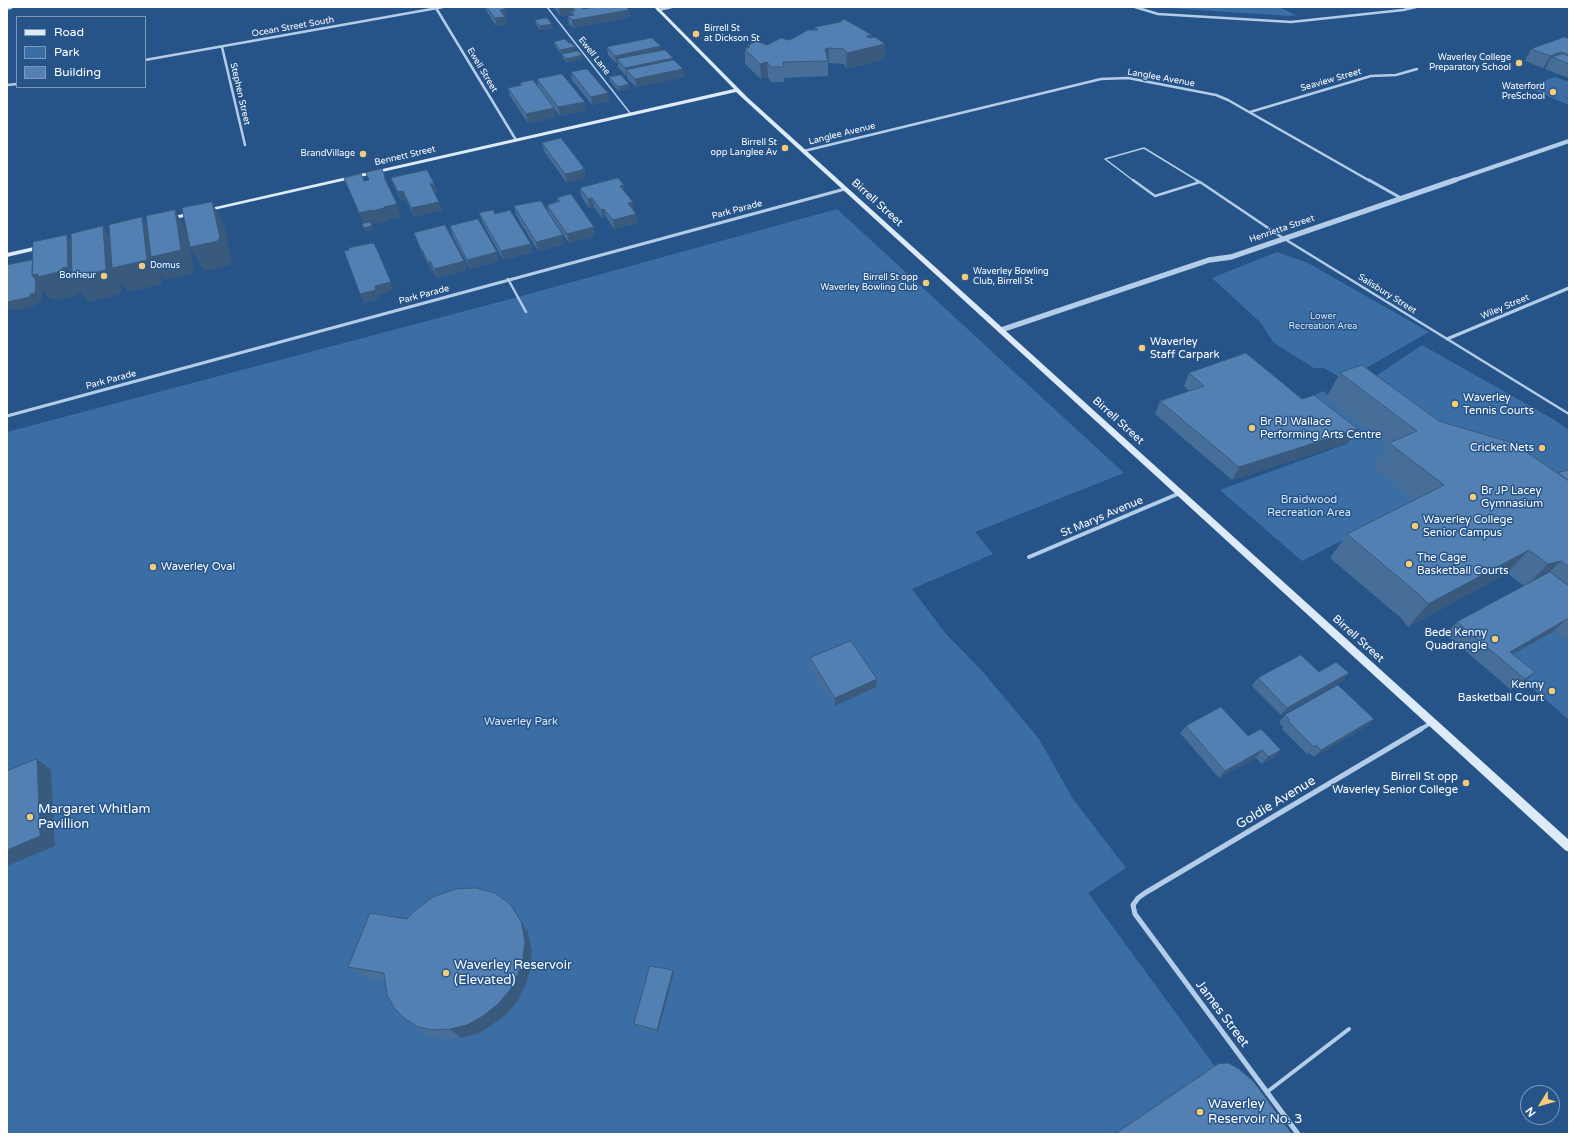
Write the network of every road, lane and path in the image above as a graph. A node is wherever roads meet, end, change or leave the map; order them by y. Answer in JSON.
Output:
{"nodes":[{"id":1,"x":11,"y":7,"type":"edge"},
{"id":2,"x":443,"y":7,"type":"edge"},
{"id":3,"x":547,"y":7,"type":"edge"},
{"id":4,"x":672,"y":7,"type":"edge"},
{"id":5,"x":1135,"y":7,"type":"edge"},
{"id":6,"x":1416,"y":7,"type":"edge"},
{"id":7,"x":7,"y":8,"type":"edge"},
{"id":8,"x":436,"y":8,"type":"junction"},
{"id":9,"x":657,"y":8,"type":"edge"},
{"id":10,"x":222,"y":46,"type":"junction"},
{"id":11,"x":146,"y":60,"type":"edge"},
{"id":12,"x":1417,"y":69,"type":"dead end"},
{"id":13,"x":737,"y":90,"type":"junction"},
{"id":14,"x":1250,"y":112,"type":"junction"},
{"id":15,"x":630,"y":113,"type":"junction"},
{"id":16,"x":516,"y":140,"type":"junction"},
{"id":17,"x":1569,"y":141,"type":"edge"},
{"id":18,"x":245,"y":145,"type":"dead end"},
{"id":19,"x":804,"y":151,"type":"junction"},
{"id":20,"x":1200,"y":182,"type":"junction"},
{"id":21,"x":845,"y":189,"type":"junction"},
{"id":22,"x":1401,"y":198,"type":"junction"},
{"id":23,"x":159,"y":221,"type":"edge"},
{"id":24,"x":1283,"y":238,"type":"junction"},
{"id":25,"x":52,"y":245,"type":"edge"},
{"id":26,"x":7,"y":255,"type":"edge"},
{"id":27,"x":508,"y":279,"type":"junction"},
{"id":28,"x":1569,"y":288,"type":"edge"},
{"id":29,"x":526,"y":312,"type":"dead end"},
{"id":30,"x":1001,"y":330,"type":"junction"},
{"id":31,"x":1447,"y":339,"type":"junction"},
{"id":32,"x":1569,"y":414,"type":"edge"},
{"id":33,"x":7,"y":416,"type":"edge"},
{"id":34,"x":1181,"y":493,"type":"junction"},
{"id":35,"x":1029,"y":557,"type":"dead end"},
{"id":36,"x":1433,"y":722,"type":"junction"},
{"id":37,"x":1569,"y":847,"type":"edge"},
{"id":38,"x":1133,"y":905,"type":"joint"},
{"id":39,"x":1349,"y":1029,"type":"dead end"},
{"id":40,"x":1267,"y":1092,"type":"junction"},
{"id":41,"x":1298,"y":1134,"type":"edge"}],
"edges":[{"from":1,"to":7,"type":"street"},
{"from":2,"to":8,"type":"street","name":"Ocean Street South"},
{"from":3,"to":15,"type":"lane","name":"Ewell Lane"},
{"from":4,"to":9,"type":"street"},
{"from":5,"to":6,"type":"street"},
{"from":8,"to":10,"type":"street","name":"Ocean Street South"},
{"from":8,"to":16,"type":"street","name":"Ewell Street"},
{"from":9,"to":13,"type":"main road","name":"Birrell Street"},
{"from":10,"to":11,"type":"street","name":"Ocean Street South"},
{"from":10,"to":18,"type":"street","name":"Stephen Street"},
{"from":12,"to":14,"type":"street","name":"Seaview Street"},
{"from":13,"to":15,"type":"main road","name":"Bennett Street"},
{"from":13,"to":19,"type":"main road","name":"Birrell Street"},
{"from":14,"to":19,"type":"street","name":"Langlee Avenue"},
{"from":14,"to":22,"type":"street","name":"Langlee Avenue"},
{"from":15,"to":16,"type":"main road","name":"Bennett Street"},
{"from":16,"to":23,"type":"main road","name":"Bennett Street"},
{"from":17,"to":22,"type":"street","name":"Henrietta Street"},
{"from":19,"to":21,"type":"main road","name":"Birrell Street"},
{"from":20,"to":20,"type":"lane","name":"Salisbury Street"},
{"from":20,"to":24,"type":"lane","name":"Salisbury Street"},
{"from":21,"to":27,"type":"street","name":"Park Parade"},
{"from":21,"to":30,"type":"main road","name":"Birrell Street"},
{"from":22,"to":24,"type":"street","name":"Henrietta Street"},
{"from":24,"to":30,"type":"street","name":"Henrietta Street"},
{"from":24,"to":31,"type":"lane","name":"Salisbury Street"},
{"from":25,"to":26,"type":"main road"},
{"from":27,"to":29,"type":"lane"},
{"from":27,"to":33,"type":"street","name":"Park Parade"},
{"from":28,"to":31,"type":"street","name":"Wiley Street"},
{"from":30,"to":34,"type":"main road","name":"Birrell Street"},
{"from":31,"to":32,"type":"lane","name":"Salisbury Street"},
{"from":34,"to":35,"type":"street","name":"St Marys Avenue"},
{"from":34,"to":36,"type":"main road","name":"Birrell Street"},
{"from":36,"to":37,"type":"main road","name":"Birrell Street"},
{"from":36,"to":38,"type":"street","name":"Goldie Avenue"},
{"from":38,"to":40,"type":"street","name":"James Street"},
{"from":39,"to":40,"type":"lane"},
{"from":40,"to":41,"type":"street","name":"James Street"}]}
